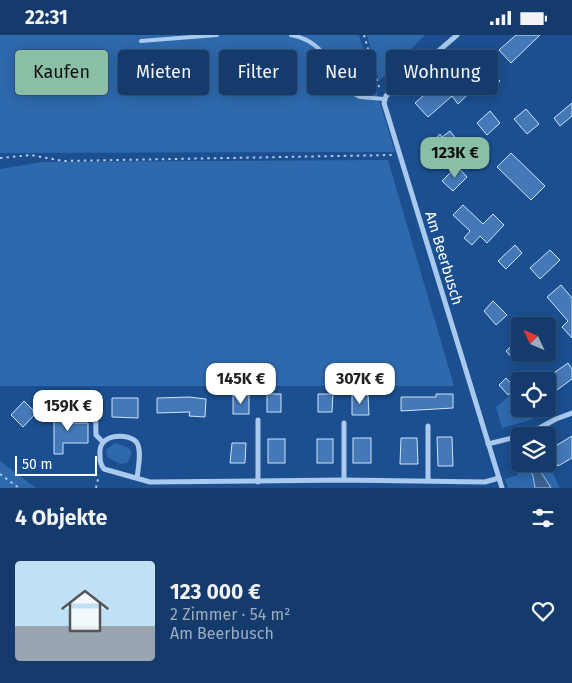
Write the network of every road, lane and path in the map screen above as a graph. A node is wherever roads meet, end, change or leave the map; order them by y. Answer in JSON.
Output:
{"nodes":[{"id":1,"x":216,"y":35,"type":"edge"},
{"id":2,"x":291,"y":35,"type":"edge"},
{"id":3,"x":364,"y":35,"type":"edge"},
{"id":4,"x":457,"y":35,"type":"edge"},
{"id":5,"x":177,"y":36,"type":"edge"},
{"id":6,"x":140,"y":41,"type":"dead end"},
{"id":7,"x":384,"y":99,"type":"junction"},
{"id":8,"x":400,"y":155,"type":"junction"},
{"id":9,"x":0,"y":158,"type":"edge"},
{"id":10,"x":54,"y":393,"type":"dead end"},
{"id":11,"x":572,"y":413,"type":"edge"},
{"id":12,"x":258,"y":420,"type":"dead end"},
{"id":13,"x":344,"y":423,"type":"dead end"},
{"id":14,"x":428,"y":426,"type":"dead end"},
{"id":15,"x":102,"y":441,"type":"junction"},
{"id":16,"x":488,"y":444,"type":"junction"},
{"id":17,"x":104,"y":469,"type":"junction"},
{"id":18,"x":0,"y":474,"type":"edge"},
{"id":19,"x":138,"y":478,"type":"junction"},
{"id":20,"x":499,"y":478,"type":"junction"},
{"id":21,"x":344,"y":479,"type":"junction"},
{"id":22,"x":428,"y":481,"type":"junction"},
{"id":23,"x":258,"y":482,"type":"junction"},
{"id":24,"x":19,"y":488,"type":"edge"},
{"id":25,"x":96,"y":488,"type":"edge"},
{"id":26,"x":502,"y":488,"type":"edge"}],
"edges":[{"from":1,"to":5,"type":"lane"},
{"from":2,"to":7,"type":"lane"},
{"from":3,"to":7,"type":"path"},
{"from":4,"to":7,"type":"street"},
{"from":5,"to":6,"type":"lane"},
{"from":7,"to":8,"type":"street","name":"Am Beerbusch"},
{"from":8,"to":9,"type":"path"},
{"from":8,"to":16,"type":"street","name":"Am Beerbusch"},
{"from":10,"to":15,"type":"street"},
{"from":11,"to":16,"type":"street"},
{"from":12,"to":23,"type":"street"},
{"from":13,"to":21,"type":"street"},
{"from":14,"to":22,"type":"street"},
{"from":15,"to":17,"type":"street"},
{"from":15,"to":19,"type":"street"},
{"from":16,"to":20,"type":"street","name":"Am Beerbusch"},
{"from":17,"to":19,"type":"street"},
{"from":17,"to":25,"type":"path"},
{"from":18,"to":24,"type":"path"},
{"from":19,"to":23,"type":"street"},
{"from":20,"to":22,"type":"street"},
{"from":20,"to":26,"type":"street","name":"Am Beerbusch"},
{"from":21,"to":22,"type":"street"},
{"from":21,"to":23,"type":"street"}]}
